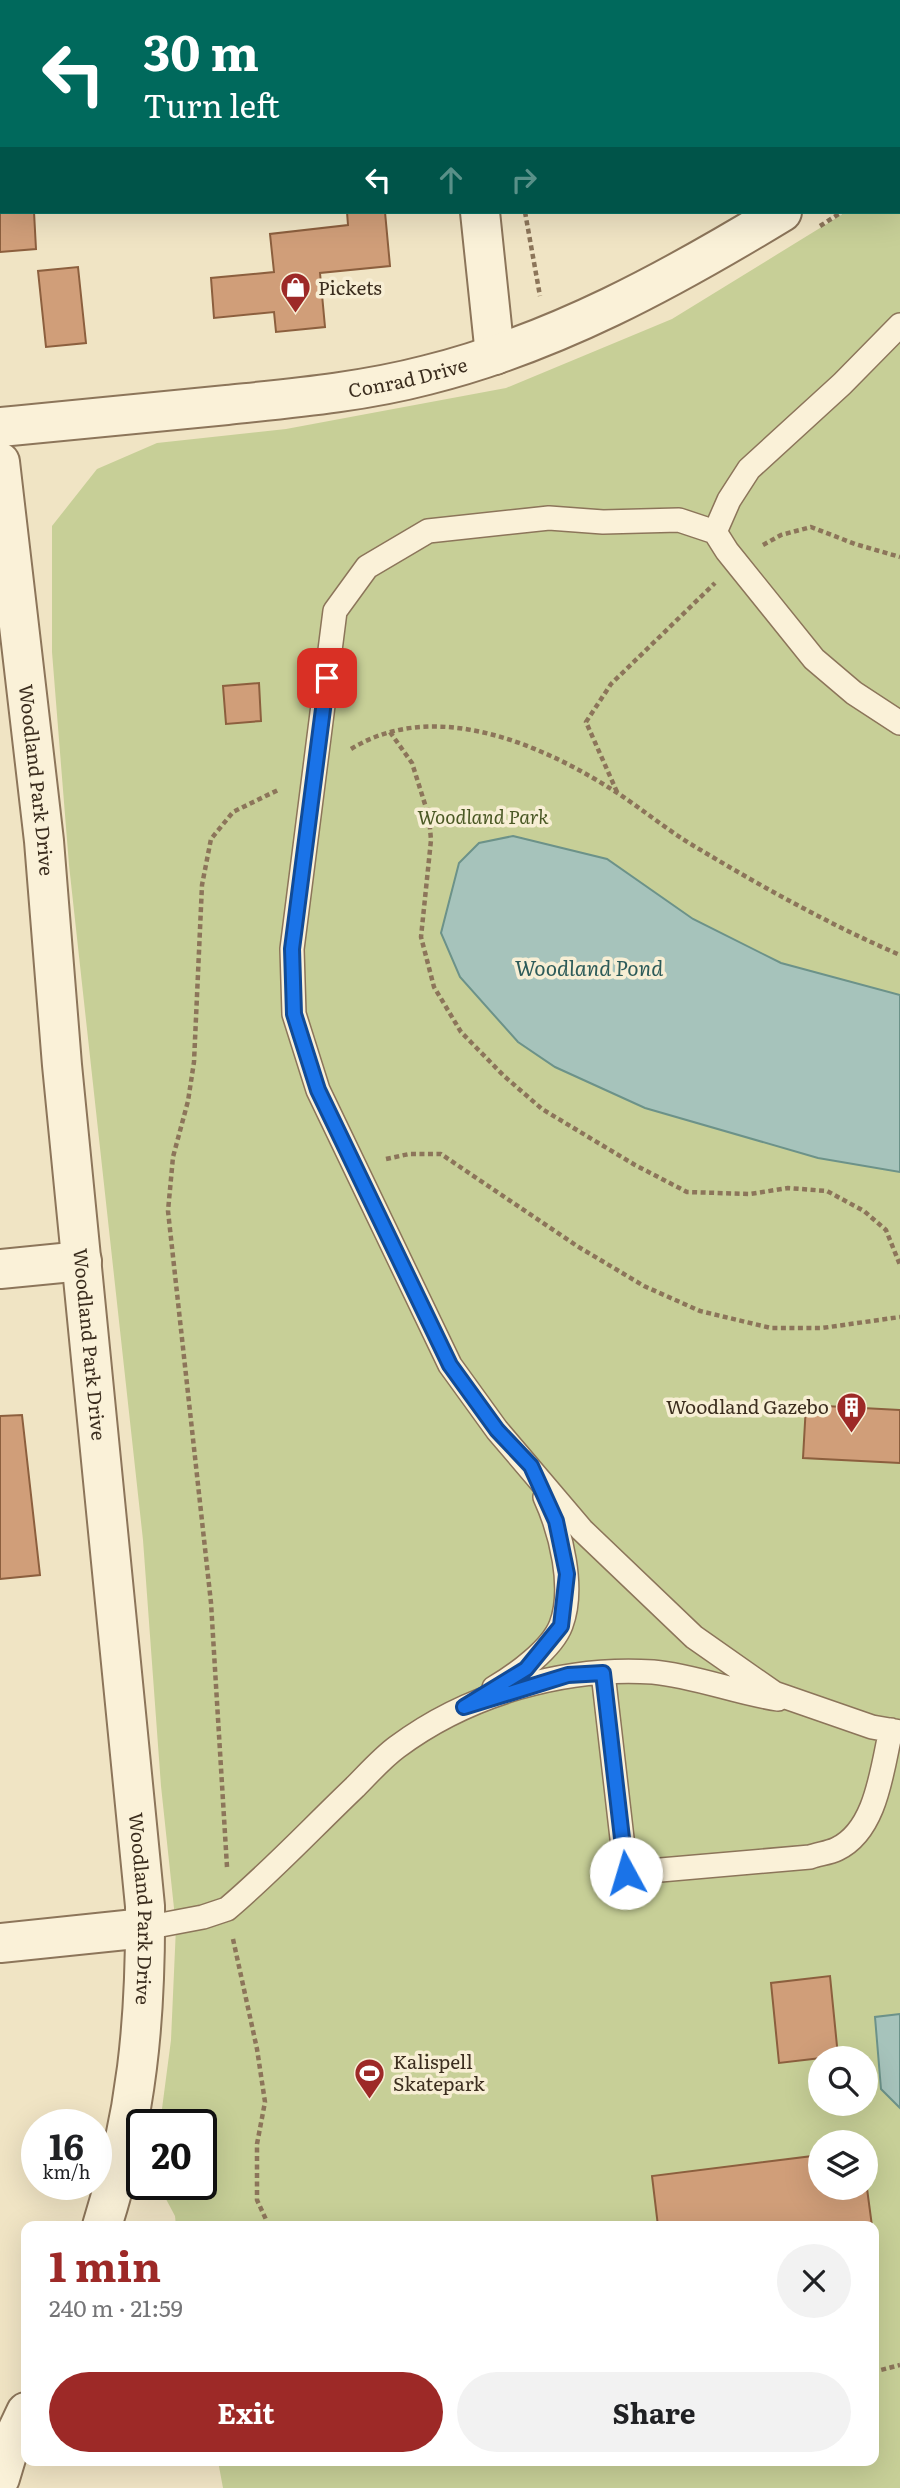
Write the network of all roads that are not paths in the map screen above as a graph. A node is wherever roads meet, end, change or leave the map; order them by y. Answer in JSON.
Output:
{"nodes":[{"id":1,"x":480,"y":214,"type":"edge"},
{"id":2,"x":779,"y":214,"type":"edge"},
{"id":3,"x":900,"y":325,"type":"edge"},
{"id":4,"x":495,"y":355,"type":"junction"},
{"id":5,"x":0,"y":427,"type":"edge"},
{"id":6,"x":0,"y":462,"type":"edge"},
{"id":7,"x":715,"y":531,"type":"junction"},
{"id":8,"x":900,"y":723,"type":"edge"},
{"id":9,"x":82,"y":1261,"type":"junction"},
{"id":10,"x":0,"y":1269,"type":"edge"},
{"id":11,"x":531,"y":1466,"type":"junction"},
{"id":12,"x":603,"y":1673,"type":"junction"},
{"id":13,"x":798,"y":1702,"type":"junction"},
{"id":14,"x":464,"y":1707,"type":"junction"},
{"id":15,"x":895,"y":1731,"type":"edge"},
{"id":16,"x":145,"y":1928,"type":"junction"},
{"id":17,"x":0,"y":1943,"type":"edge"},
{"id":18,"x":104,"y":2221,"type":"edge"},
{"id":19,"x":21,"y":2423,"type":"edge"},
{"id":20,"x":0,"y":2478,"type":"edge"}],
"edges":[{"from":1,"to":4,"type":"street"},
{"from":2,"to":4,"type":"street","name":"Conrad Drive"},
{"from":3,"to":7,"type":"lane"},
{"from":4,"to":5,"type":"street","name":"Conrad Drive"},
{"from":6,"to":9,"type":"street","name":"Woodland Park Drive"},
{"from":7,"to":8,"type":"lane"},
{"from":7,"to":11,"type":"lane"},
{"from":9,"to":10,"type":"street"},
{"from":9,"to":16,"type":"street","name":"Woodland Park Drive"},
{"from":11,"to":13,"type":"lane"},
{"from":11,"to":14,"type":"lane"},
{"from":12,"to":13,"type":"lane"},
{"from":12,"to":14,"type":"lane"},
{"from":12,"to":15,"type":"lane"},
{"from":13,"to":15,"type":"lane"},
{"from":14,"to":16,"type":"lane"},
{"from":16,"to":17,"type":"street"},
{"from":16,"to":18,"type":"street","name":"Woodland Park Drive"},
{"from":19,"to":20,"type":"street"}]}
